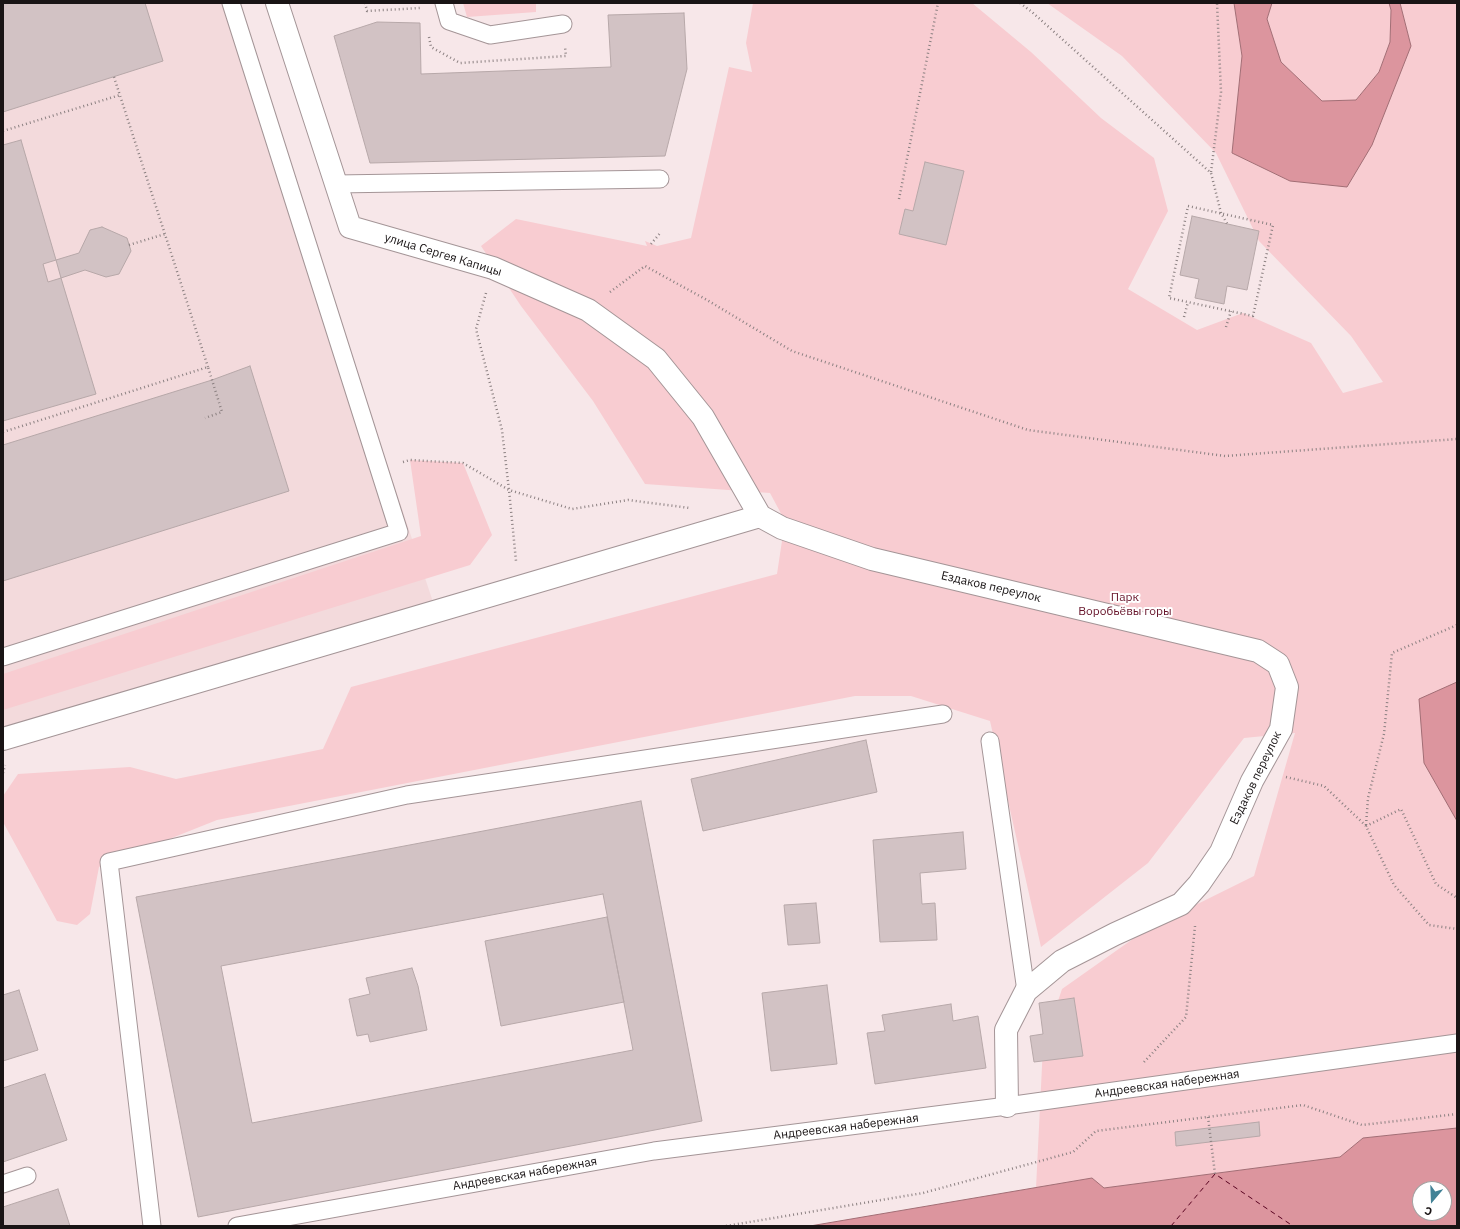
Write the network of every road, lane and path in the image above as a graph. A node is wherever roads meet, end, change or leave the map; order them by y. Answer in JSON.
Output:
{"nodes":[{"id":1,"x":231,"y":3,"type":"edge"},
{"id":2,"x":277,"y":3,"type":"edge"},
{"id":3,"x":444,"y":3,"type":"edge"},
{"id":4,"x":938,"y":3,"type":"edge"},
{"id":5,"x":1020,"y":3,"type":"edge"},
{"id":6,"x":1217,"y":3,"type":"edge"},
{"id":7,"x":563,"y":24,"type":"dead end"},
{"id":8,"x":114,"y":77,"type":"dead end"},
{"id":9,"x":120,"y":94,"type":"junction"},
{"id":10,"x":3,"y":131,"type":"edge"},
{"id":11,"x":1210,"y":173,"type":"junction"},
{"id":12,"x":660,"y":179,"type":"dead end"},
{"id":13,"x":336,"y":184,"type":"junction"},
{"id":14,"x":899,"y":199,"type":"dead end"},
{"id":15,"x":1221,"y":213,"type":"junction"},
{"id":16,"x":1228,"y":225,"type":"dead end"},
{"id":17,"x":661,"y":232,"type":"dead end"},
{"id":18,"x":165,"y":234,"type":"junction"},
{"id":19,"x":651,"y":244,"type":"dead end"},
{"id":20,"x":129,"y":245,"type":"dead end"},
{"id":21,"x":494,"y":268,"type":"junction"},
{"id":22,"x":1188,"y":302,"type":"junction"},
{"id":23,"x":588,"y":310,"type":"junction"},
{"id":24,"x":1231,"y":311,"type":"junction"},
{"id":25,"x":1184,"y":317,"type":"dead end"},
{"id":26,"x":1226,"y":327,"type":"dead end"},
{"id":27,"x":208,"y":367,"type":"junction"},
{"id":28,"x":205,"y":418,"type":"dead end"},
{"id":29,"x":3,"y":432,"type":"edge"},
{"id":30,"x":1457,"y":438,"type":"edge"},
{"id":31,"x":380,"y":471,"type":"junction"},
{"id":32,"x":509,"y":490,"type":"junction"},
{"id":33,"x":690,"y":508,"type":"dead end"},
{"id":34,"x":760,"y":516,"type":"junction"},
{"id":35,"x":519,"y":587,"type":"junction"},
{"id":36,"x":1457,"y":625,"type":"edge"},
{"id":37,"x":3,"y":657,"type":"edge"},
{"id":38,"x":943,"y":714,"type":"dead end"},
{"id":39,"x":3,"y":739,"type":"edge"},
{"id":40,"x":990,"y":741,"type":"dead end"},
{"id":41,"x":1252,"y":781,"type":"junction"},
{"id":42,"x":1366,"y":826,"type":"junction"},
{"id":43,"x":1199,"y":884,"type":"junction"},
{"id":44,"x":1457,"y":898,"type":"edge"},
{"id":45,"x":1457,"y":929,"type":"edge"},
{"id":46,"x":1026,"y":991,"type":"junction"},
{"id":47,"x":1457,"y":1043,"type":"edge"},
{"id":48,"x":1116,"y":1091,"type":"junction"},
{"id":49,"x":1007,"y":1106,"type":"junction"},
{"id":50,"x":1457,"y":1114,"type":"edge"},
{"id":51,"x":1208,"y":1117,"type":"junction"},
{"id":52,"x":1215,"y":1174,"type":"dead end"},
{"id":53,"x":27,"y":1176,"type":"dead end"},
{"id":54,"x":3,"y":1184,"type":"edge"},
{"id":55,"x":152,"y":1226,"type":"edge"},
{"id":56,"x":237,"y":1226,"type":"edge"},
{"id":57,"x":726,"y":1226,"type":"edge"}],
"edges":[{"from":1,"to":31,"type":"lane"},
{"from":2,"to":13,"type":"street","name":"улица Сергея Капицы"},
{"from":3,"to":7,"type":"lane"},
{"from":4,"to":14,"type":"path"},
{"from":5,"to":11,"type":"path"},
{"from":6,"to":11,"type":"path"},
{"from":8,"to":9,"type":"path"},
{"from":9,"to":10,"type":"path"},
{"from":9,"to":18,"type":"path"},
{"from":11,"to":15,"type":"path"},
{"from":12,"to":13,"type":"lane"},
{"from":13,"to":21,"type":"street","name":"улица Сергея Капицы"},
{"from":15,"to":16,"type":"path"},
{"from":15,"to":22,"type":"path"},
{"from":15,"to":24,"type":"path"},
{"from":17,"to":19,"type":"path"},
{"from":18,"to":20,"type":"path"},
{"from":18,"to":27,"type":"path"},
{"from":21,"to":23,"type":"street","name":"улица Сергея Капицы"},
{"from":21,"to":32,"type":"path"},
{"from":22,"to":24,"type":"path"},
{"from":22,"to":25,"type":"path"},
{"from":23,"to":30,"type":"path"},
{"from":23,"to":34,"type":"street","name":"улица Сергея Капицы"},
{"from":24,"to":26,"type":"path"},
{"from":27,"to":28,"type":"path"},
{"from":27,"to":29,"type":"path"},
{"from":31,"to":32,"type":"path"},
{"from":31,"to":37,"type":"lane"},
{"from":32,"to":33,"type":"path"},
{"from":32,"to":35,"type":"path"},
{"from":34,"to":35,"type":"street"},
{"from":34,"to":41,"type":"street","name":"Ездаков переулок"},
{"from":35,"to":39,"type":"street"},
{"from":36,"to":42,"type":"path"},
{"from":38,"to":55,"type":"lane"},
{"from":40,"to":46,"type":"lane"},
{"from":41,"to":42,"type":"path"},
{"from":41,"to":43,"type":"street","name":"Ездаков переулок"},
{"from":42,"to":44,"type":"path"},
{"from":42,"to":45,"type":"path"},
{"from":43,"to":46,"type":"street","name":"Ездаков переулок"},
{"from":43,"to":48,"type":"path"},
{"from":46,"to":49,"type":"street","name":"Ездаков переулок"},
{"from":47,"to":48,"type":"lane","name":"Андреевская набережная"},
{"from":48,"to":49,"type":"lane","name":"Андреевская набережная"},
{"from":49,"to":56,"type":"lane","name":"Андреевская набережная"},
{"from":50,"to":51,"type":"path"},
{"from":51,"to":52,"type":"path"},
{"from":51,"to":57,"type":"path"},
{"from":53,"to":54,"type":"lane"}]}
